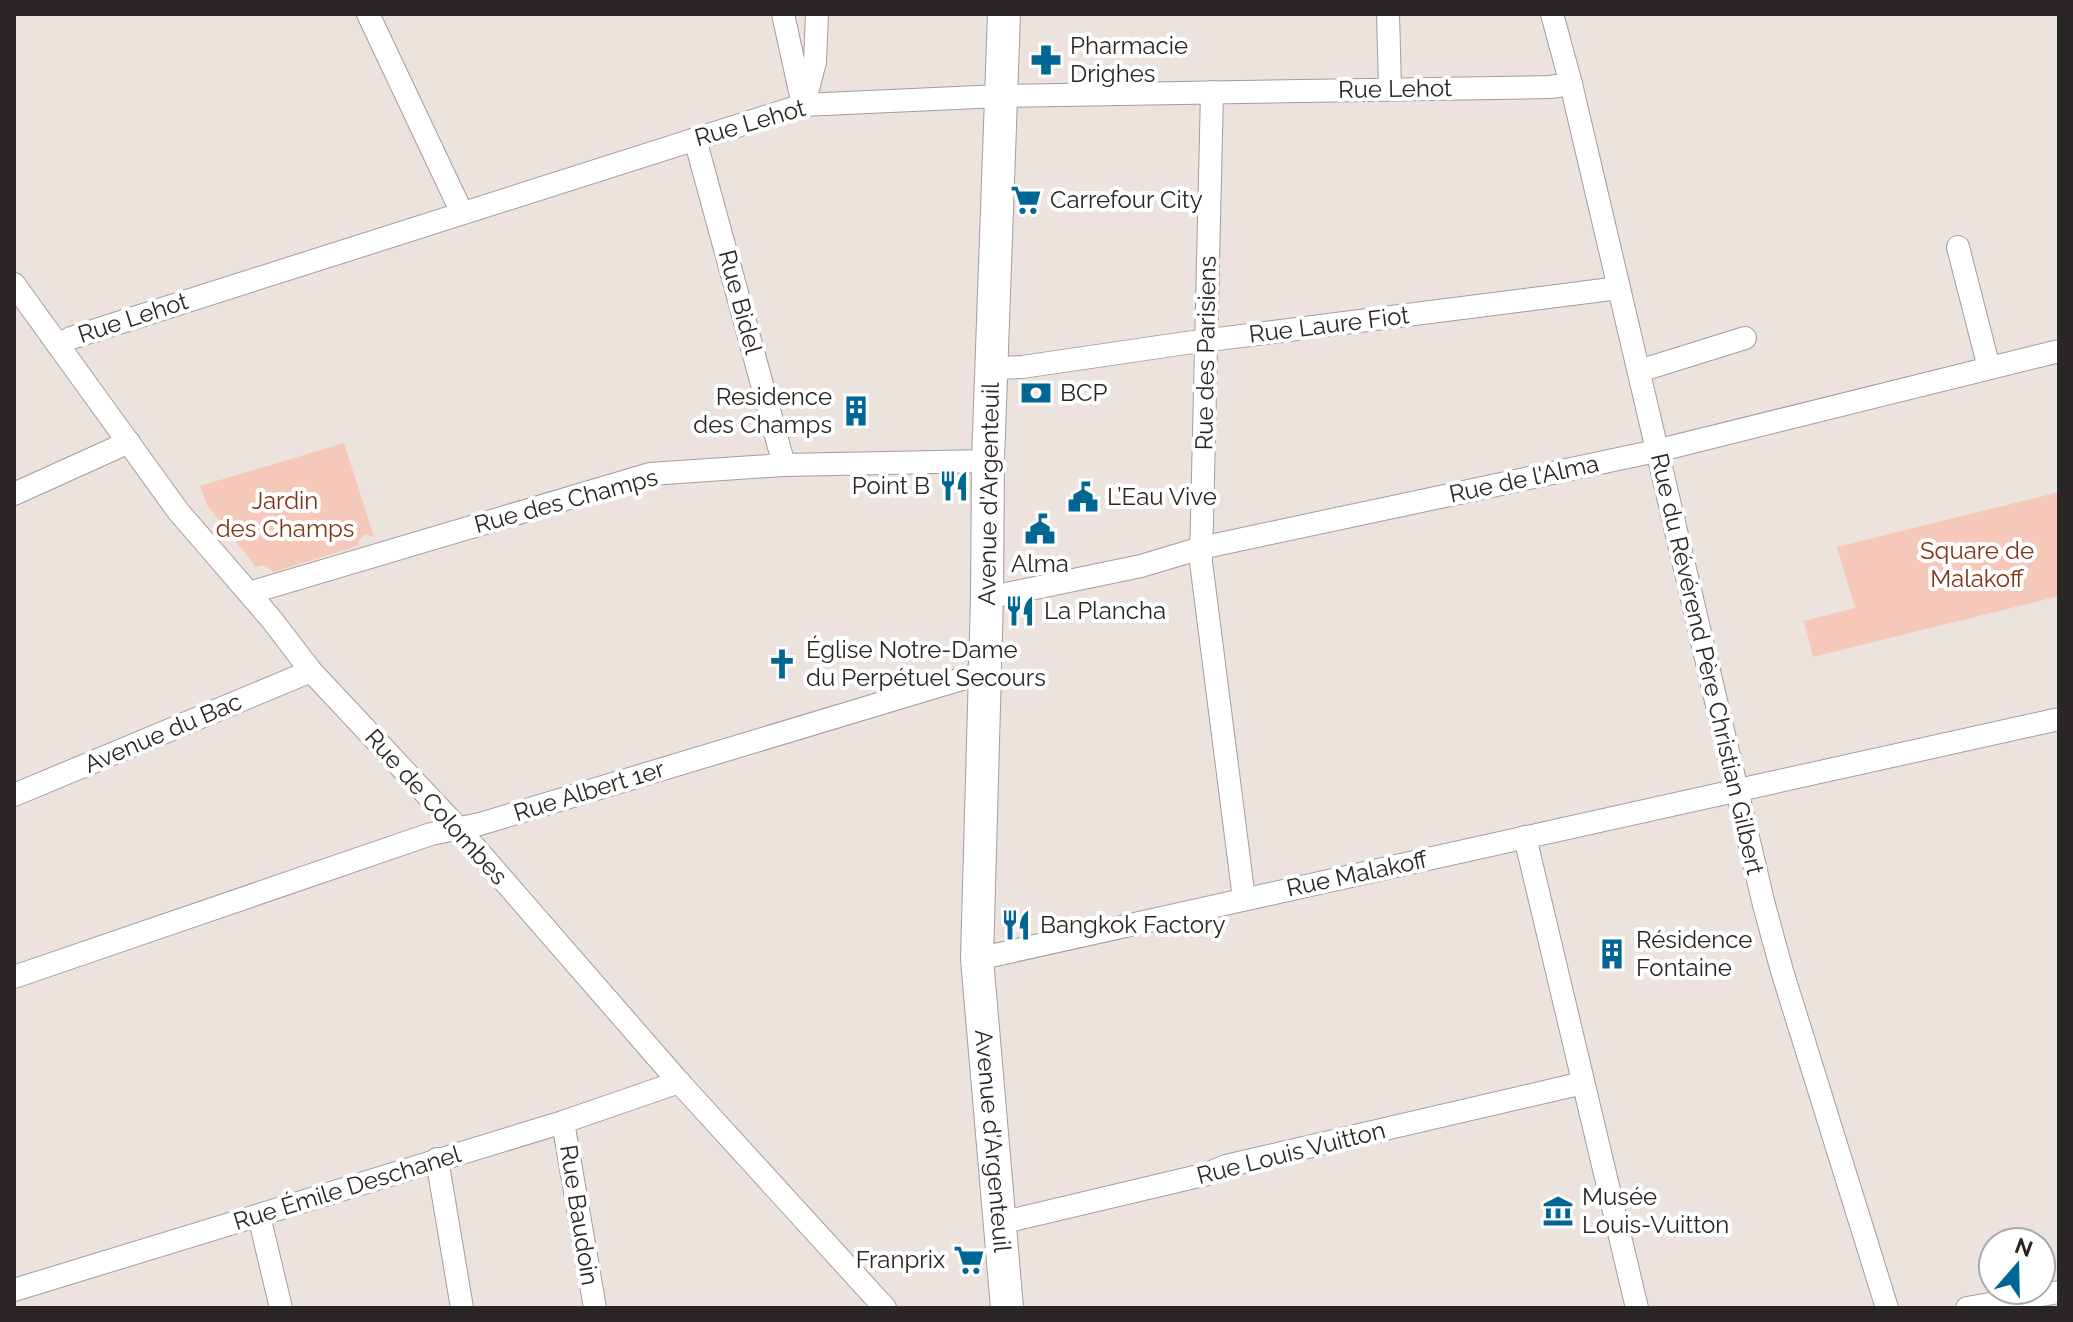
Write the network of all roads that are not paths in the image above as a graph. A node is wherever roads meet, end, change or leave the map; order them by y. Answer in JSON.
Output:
{"nodes":[{"id":1,"x":368,"y":14,"type":"edge"},
{"id":2,"x":783,"y":14,"type":"edge"},
{"id":3,"x":817,"y":14,"type":"edge"},
{"id":4,"x":1004,"y":14,"type":"edge"},
{"id":5,"x":1388,"y":14,"type":"edge"},
{"id":6,"x":1552,"y":14,"type":"edge"},
{"id":7,"x":1571,"y":84,"type":"junction"},
{"id":8,"x":1390,"y":88,"type":"junction"},
{"id":9,"x":1212,"y":92,"type":"junction"},
{"id":10,"x":1000,"y":96,"type":"junction"},
{"id":11,"x":803,"y":105,"type":"junction"},
{"id":12,"x":695,"y":139,"type":"junction"},
{"id":13,"x":462,"y":213,"type":"junction"},
{"id":14,"x":1958,"y":247,"type":"dead end"},
{"id":15,"x":14,"y":284,"type":"edge"},
{"id":16,"x":1619,"y":288,"type":"junction"},
{"id":17,"x":1745,"y":338,"type":"dead end"},
{"id":18,"x":1207,"y":341,"type":"junction"},
{"id":19,"x":58,"y":345,"type":"junction"},
{"id":20,"x":2059,"y":351,"type":"edge"},
{"id":21,"x":992,"y":368,"type":"junction"},
{"id":22,"x":1989,"y":368,"type":"junction"},
{"id":23,"x":1639,"y":371,"type":"junction"},
{"id":24,"x":129,"y":442,"type":"junction"},
{"id":25,"x":1656,"y":451,"type":"junction"},
{"id":26,"x":988,"y":461,"type":"junction"},
{"id":27,"x":784,"y":465,"type":"junction"},
{"id":28,"x":14,"y":494,"type":"edge"},
{"id":29,"x":1201,"y":548,"type":"junction"},
{"id":30,"x":249,"y":593,"type":"junction"},
{"id":31,"x":987,"y":598,"type":"junction"},
{"id":32,"x":311,"y":671,"type":"junction"},
{"id":33,"x":985,"y":672,"type":"junction"},
{"id":34,"x":2059,"y":719,"type":"edge"},
{"id":35,"x":1738,"y":791,"type":"junction"},
{"id":36,"x":14,"y":795,"type":"edge"},
{"id":37,"x":458,"y":828,"type":"junction"},
{"id":38,"x":1525,"y":837,"type":"junction"},
{"id":39,"x":1244,"y":899,"type":"junction"},
{"id":40,"x":977,"y":959,"type":"junction"},
{"id":41,"x":14,"y":977,"type":"edge"},
{"id":42,"x":679,"y":1082,"type":"junction"},
{"id":43,"x":1583,"y":1083,"type":"junction"},
{"id":44,"x":563,"y":1122,"type":"junction"},
{"id":45,"x":437,"y":1159,"type":"junction"},
{"id":46,"x":259,"y":1216,"type":"junction"},
{"id":47,"x":1000,"y":1223,"type":"junction"},
{"id":48,"x":14,"y":1290,"type":"edge"},
{"id":49,"x":2059,"y":1292,"type":"edge"},
{"id":50,"x":281,"y":1308,"type":"edge"},
{"id":51,"x":462,"y":1308,"type":"edge"},
{"id":52,"x":595,"y":1308,"type":"edge"},
{"id":53,"x":885,"y":1308,"type":"edge"},
{"id":54,"x":1007,"y":1308,"type":"edge"},
{"id":55,"x":1637,"y":1308,"type":"edge"},
{"id":56,"x":1887,"y":1308,"type":"edge"},
{"id":57,"x":1967,"y":1308,"type":"edge"}],
"edges":[{"from":1,"to":13,"type":"street"},
{"from":2,"to":11,"type":"street"},
{"from":3,"to":11,"type":"street"},
{"from":4,"to":10,"type":"main road","name":"Avenue d'Argenteuil"},
{"from":5,"to":8,"type":"street"},
{"from":6,"to":7,"type":"street","name":"Rue du Révérend Père Christian Gilbert"},
{"from":7,"to":8,"type":"street","name":"Rue Lehot"},
{"from":7,"to":16,"type":"street","name":"Rue du Révérend Père Christian Gilbert"},
{"from":8,"to":9,"type":"street","name":"Rue Lehot"},
{"from":9,"to":10,"type":"street","name":"Rue Lehot"},
{"from":9,"to":18,"type":"street","name":"Rue des Parisiens"},
{"from":10,"to":11,"type":"street","name":"Rue Lehot"},
{"from":10,"to":21,"type":"main road","name":"Avenue d'Argenteuil"},
{"from":11,"to":12,"type":"street","name":"Rue Lehot"},
{"from":12,"to":13,"type":"street","name":"Rue Lehot"},
{"from":12,"to":27,"type":"street","name":"Rue Bidel"},
{"from":13,"to":19,"type":"street","name":"Rue Lehot"},
{"from":14,"to":22,"type":"street"},
{"from":15,"to":19,"type":"street","name":"Rue de Colombes"},
{"from":16,"to":18,"type":"street","name":"Rue Laure Fiot"},
{"from":16,"to":23,"type":"street","name":"Rue du Révérend Père Christian Gilbert"},
{"from":17,"to":23,"type":"street"},
{"from":18,"to":21,"type":"street","name":"Rue Laure Fiot"},
{"from":18,"to":29,"type":"street","name":"Rue des Parisiens"},
{"from":19,"to":24,"type":"street","name":"Rue de Colombes"},
{"from":20,"to":22,"type":"street","name":"Rue de l'Alma"},
{"from":21,"to":26,"type":"main road","name":"Avenue d'Argenteuil"},
{"from":22,"to":25,"type":"street","name":"Rue de l'Alma"},
{"from":23,"to":25,"type":"street","name":"Rue du Révérend Père Christian Gilbert"},
{"from":24,"to":28,"type":"street"},
{"from":24,"to":30,"type":"street","name":"Rue de Colombes"},
{"from":25,"to":29,"type":"street","name":"Rue de l'Alma"},
{"from":25,"to":35,"type":"street","name":"Rue du Révérend Père Christian Gilbert"},
{"from":26,"to":27,"type":"street","name":"Rue des Champs"},
{"from":26,"to":31,"type":"main road","name":"Avenue d'Argenteuil"},
{"from":27,"to":30,"type":"street","name":"Rue des Champs"},
{"from":29,"to":31,"type":"street","name":"Rue de l'Alma"},
{"from":29,"to":39,"type":"street","name":"Rue des Parisiens"},
{"from":30,"to":32,"type":"street","name":"Rue de Colombes"},
{"from":31,"to":33,"type":"main road","name":"Avenue d'Argenteuil"},
{"from":32,"to":36,"type":"street","name":"Avenue du Bac"},
{"from":32,"to":37,"type":"street","name":"Rue de Colombes"},
{"from":33,"to":37,"type":"street","name":"Rue Albert 1er"},
{"from":33,"to":40,"type":"main road","name":"Avenue d'Argenteuil"},
{"from":34,"to":35,"type":"street","name":"Rue Malakoff"},
{"from":35,"to":38,"type":"street","name":"Rue Malakoff"},
{"from":35,"to":56,"type":"street","name":"Rue du Révérend Père Christian Gilbert"},
{"from":37,"to":41,"type":"street","name":"Rue Albert 1er"},
{"from":37,"to":42,"type":"street","name":"Rue de Colombes"},
{"from":38,"to":39,"type":"street","name":"Rue Malakoff"},
{"from":38,"to":43,"type":"street"},
{"from":39,"to":40,"type":"street","name":"Rue Malakoff"},
{"from":40,"to":47,"type":"main road","name":"Avenue d'Argenteuil"},
{"from":42,"to":44,"type":"street","name":"Rue Émile Deschanel"},
{"from":42,"to":53,"type":"street","name":"Rue de Colombes"},
{"from":43,"to":47,"type":"street","name":"Rue Louis Vuitton"},
{"from":43,"to":55,"type":"street"},
{"from":44,"to":45,"type":"street","name":"Rue Émile Deschanel"},
{"from":44,"to":52,"type":"street","name":"Rue Baudoin"},
{"from":45,"to":46,"type":"street","name":"Rue Émile Deschanel"},
{"from":45,"to":51,"type":"street"},
{"from":46,"to":48,"type":"street","name":"Rue Émile Deschanel"},
{"from":46,"to":50,"type":"street"},
{"from":47,"to":54,"type":"main road","name":"Avenue d'Argenteuil"},
{"from":49,"to":57,"type":"street"}]}
